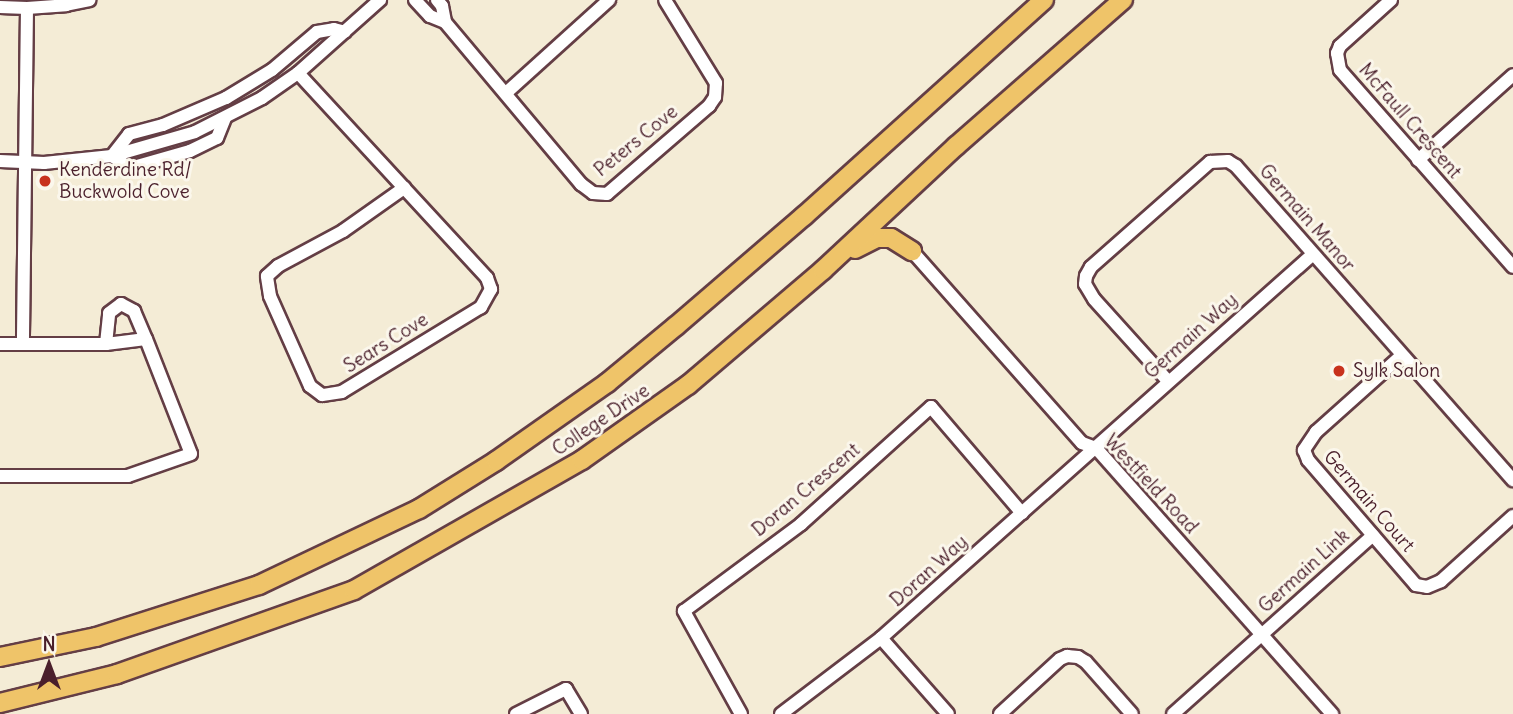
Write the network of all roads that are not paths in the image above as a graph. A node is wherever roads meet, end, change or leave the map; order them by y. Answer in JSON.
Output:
{"nodes":[{"id":1,"x":89,"y":0,"type":"edge"},
{"id":2,"x":380,"y":0,"type":"edge"},
{"id":3,"x":415,"y":0,"type":"edge"},
{"id":4,"x":437,"y":0,"type":"edge"},
{"id":5,"x":609,"y":0,"type":"edge"},
{"id":6,"x":665,"y":0,"type":"edge"},
{"id":7,"x":1044,"y":0,"type":"edge"},
{"id":8,"x":1123,"y":0,"type":"edge"},
{"id":9,"x":1391,"y":0,"type":"edge"},
{"id":10,"x":8,"y":5,"type":"edge"},
{"id":11,"x":36,"y":5,"type":"edge"},
{"id":12,"x":445,"y":22,"type":"junction"},
{"id":13,"x":345,"y":32,"type":"junction"},
{"id":14,"x":298,"y":73,"type":"junction"},
{"id":15,"x":1513,"y":75,"type":"edge"},
{"id":16,"x":506,"y":93,"type":"junction"},
{"id":17,"x":112,"y":156,"type":"junction"},
{"id":18,"x":1418,"y":160,"type":"junction"},
{"id":19,"x":0,"y":161,"type":"edge"},
{"id":20,"x":27,"y":163,"type":"junction"},
{"id":21,"x":404,"y":188,"type":"junction"},
{"id":22,"x":912,"y":251,"type":"joint"},
{"id":23,"x":1312,"y":255,"type":"junction"},
{"id":24,"x":1513,"y":267,"type":"edge"},
{"id":25,"x":823,"y":270,"type":"junction"},
{"id":26,"x":146,"y":339,"type":"junction"},
{"id":27,"x":0,"y":344,"type":"edge"},
{"id":28,"x":23,"y":344,"type":"junction"},
{"id":29,"x":106,"y":344,"type":"junction"},
{"id":30,"x":1401,"y":356,"type":"junction"},
{"id":31,"x":1168,"y":381,"type":"junction"},
{"id":32,"x":1096,"y":448,"type":"junction"},
{"id":33,"x":0,"y":476,"type":"edge"},
{"id":34,"x":1513,"y":480,"type":"edge"},
{"id":35,"x":1022,"y":513,"type":"junction"},
{"id":36,"x":1513,"y":516,"type":"edge"},
{"id":37,"x":1373,"y":535,"type":"junction"},
{"id":38,"x":1262,"y":635,"type":"junction"},
{"id":39,"x":881,"y":638,"type":"junction"},
{"id":40,"x":0,"y":657,"type":"edge"},
{"id":41,"x":0,"y":703,"type":"edge"},
{"id":42,"x":516,"y":714,"type":"edge"},
{"id":43,"x":581,"y":714,"type":"edge"},
{"id":44,"x":741,"y":714,"type":"edge"},
{"id":45,"x":780,"y":714,"type":"edge"},
{"id":46,"x":948,"y":714,"type":"edge"},
{"id":47,"x":1000,"y":714,"type":"edge"},
{"id":48,"x":1132,"y":714,"type":"edge"},
{"id":49,"x":1173,"y":714,"type":"edge"},
{"id":50,"x":1332,"y":714,"type":"edge"}],
"edges":[{"from":1,"to":11,"type":"street"},
{"from":2,"to":13,"type":"street"},
{"from":3,"to":12,"type":"street","name":"Peters Cove"},
{"from":4,"to":12,"type":"street","name":"Peters Cove"},
{"from":5,"to":16,"type":"street"},
{"from":6,"to":16,"type":"street","name":"Peters Cove"},
{"from":7,"to":40,"type":"highway","name":"College Drive"},
{"from":8,"to":25,"type":"highway","name":"College Drive"},
{"from":9,"to":18,"type":"street","name":"McFaull Crescent"},
{"from":10,"to":11,"type":"street"},
{"from":11,"to":20,"type":"street"},
{"from":12,"to":16,"type":"street","name":"Peters Cove"},
{"from":13,"to":14,"type":"street"},
{"from":13,"to":17,"type":"street"},
{"from":14,"to":17,"type":"street"},
{"from":14,"to":21,"type":"street","name":"Sears Cove"},
{"from":15,"to":18,"type":"street"},
{"from":17,"to":20,"type":"street"},
{"from":18,"to":24,"type":"street","name":"McFaull Crescent"},
{"from":19,"to":20,"type":"street"},
{"from":20,"to":28,"type":"street"},
{"from":21,"to":21,"type":"street","name":"Sears Cove"},
{"from":22,"to":25,"type":"highway"},
{"from":22,"to":32,"type":"street","name":"Westfield Road"},
{"from":23,"to":30,"type":"street","name":"Germain Manor"},
{"from":23,"to":31,"type":"street","name":"Germain Way"},
{"from":23,"to":31,"type":"street","name":"Germain Manor"},
{"from":25,"to":41,"type":"highway","name":"College Drive"},
{"from":26,"to":29,"type":"street"},
{"from":26,"to":29,"type":"street"},
{"from":26,"to":33,"type":"street"},
{"from":27,"to":28,"type":"street"},
{"from":28,"to":29,"type":"street"},
{"from":30,"to":34,"type":"street","name":"Germain Manor"},
{"from":30,"to":37,"type":"street","name":"Germain Court"},
{"from":31,"to":32,"type":"street","name":"Germain Way"},
{"from":32,"to":35,"type":"street","name":"Doran Way"},
{"from":32,"to":38,"type":"street","name":"Westfield Road"},
{"from":35,"to":39,"type":"street","name":"Doran Way"},
{"from":35,"to":44,"type":"street","name":"Doran Crescent"},
{"from":36,"to":37,"type":"street","name":"Germain Court"},
{"from":37,"to":38,"type":"street","name":"Germain Link"},
{"from":38,"to":49,"type":"street","name":"Germain Link"},
{"from":38,"to":50,"type":"street","name":"Westfield Road"},
{"from":39,"to":45,"type":"street","name":"Doran Way"},
{"from":39,"to":46,"type":"street"},
{"from":42,"to":43,"type":"street"},
{"from":47,"to":48,"type":"street"}]}
